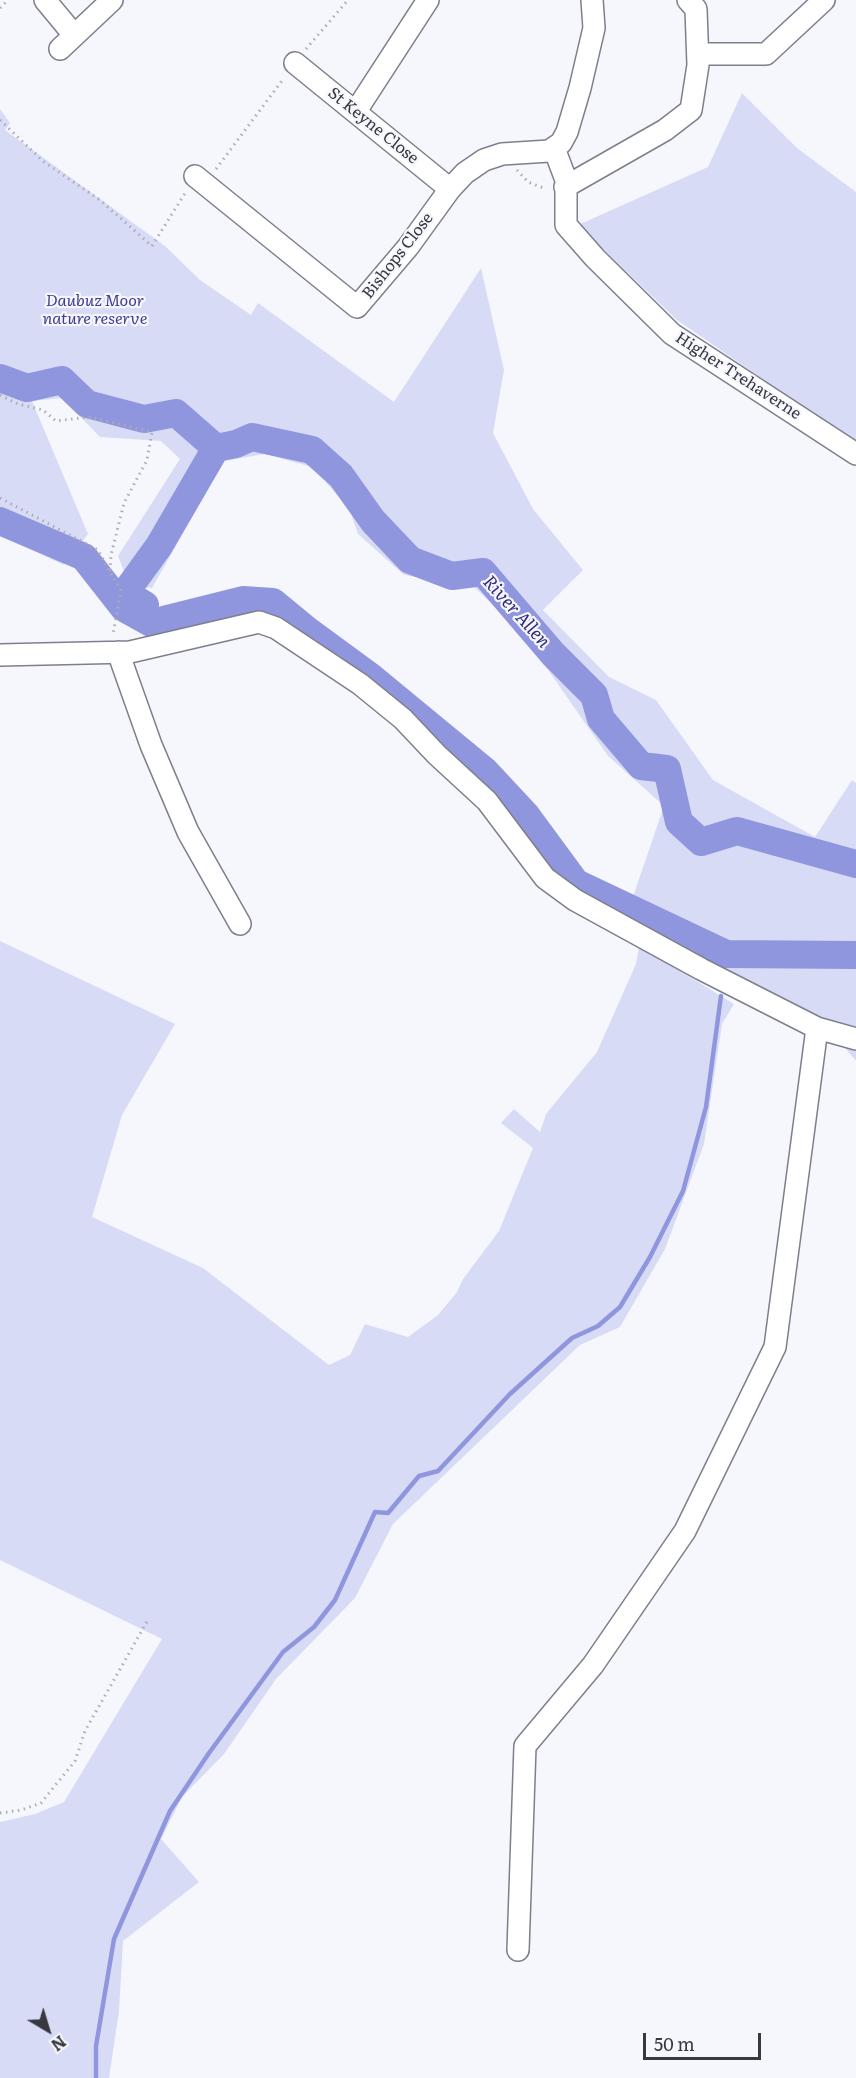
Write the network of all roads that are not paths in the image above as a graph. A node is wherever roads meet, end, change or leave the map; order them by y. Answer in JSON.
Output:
{"nodes":[{"id":1,"x":45,"y":0,"type":"edge"},
{"id":2,"x":112,"y":0,"type":"edge"},
{"id":3,"x":428,"y":0,"type":"edge"},
{"id":4,"x":592,"y":0,"type":"edge"},
{"id":5,"x":688,"y":0,"type":"edge"},
{"id":6,"x":824,"y":0,"type":"edge"},
{"id":7,"x":698,"y":54,"type":"junction"},
{"id":8,"x":295,"y":63,"type":"road end"},
{"id":9,"x":356,"y":111,"type":"junction"},
{"id":10,"x":554,"y":148,"type":"junction"},
{"id":11,"x":200,"y":180,"type":"road end"},
{"id":12,"x":565,"y":187,"type":"junction"},
{"id":13,"x":450,"y":189,"type":"junction"},
{"id":14,"x":856,"y":454,"type":"edge"},
{"id":15,"x":118,"y":652,"type":"junction"},
{"id":16,"x":0,"y":655,"type":"edge"},
{"id":17,"x":240,"y":924,"type":"dead end"},
{"id":18,"x":817,"y":1028,"type":"junction"},
{"id":19,"x":856,"y":1040,"type":"edge"},
{"id":20,"x":518,"y":1950,"type":"dead end"}],
"edges":[{"from":1,"to":2,"type":"street"},
{"from":3,"to":9,"type":"street"},
{"from":4,"to":10,"type":"street"},
{"from":5,"to":7,"type":"street"},
{"from":6,"to":7,"type":"street"},
{"from":7,"to":12,"type":"street"},
{"from":8,"to":9,"type":"street","name":"St Keyne Close"},
{"from":9,"to":13,"type":"street","name":"St Keyne Close"},
{"from":10,"to":12,"type":"street","name":"Higher Trehaverne"},
{"from":10,"to":13,"type":"street","name":"Bishops Close"},
{"from":11,"to":13,"type":"street","name":"Bishops Close"},
{"from":12,"to":14,"type":"street","name":"Higher Trehaverne"},
{"from":15,"to":16,"type":"street"},
{"from":15,"to":17,"type":"street"},
{"from":15,"to":18,"type":"street"},
{"from":18,"to":19,"type":"street"},
{"from":18,"to":20,"type":"street"}]}
